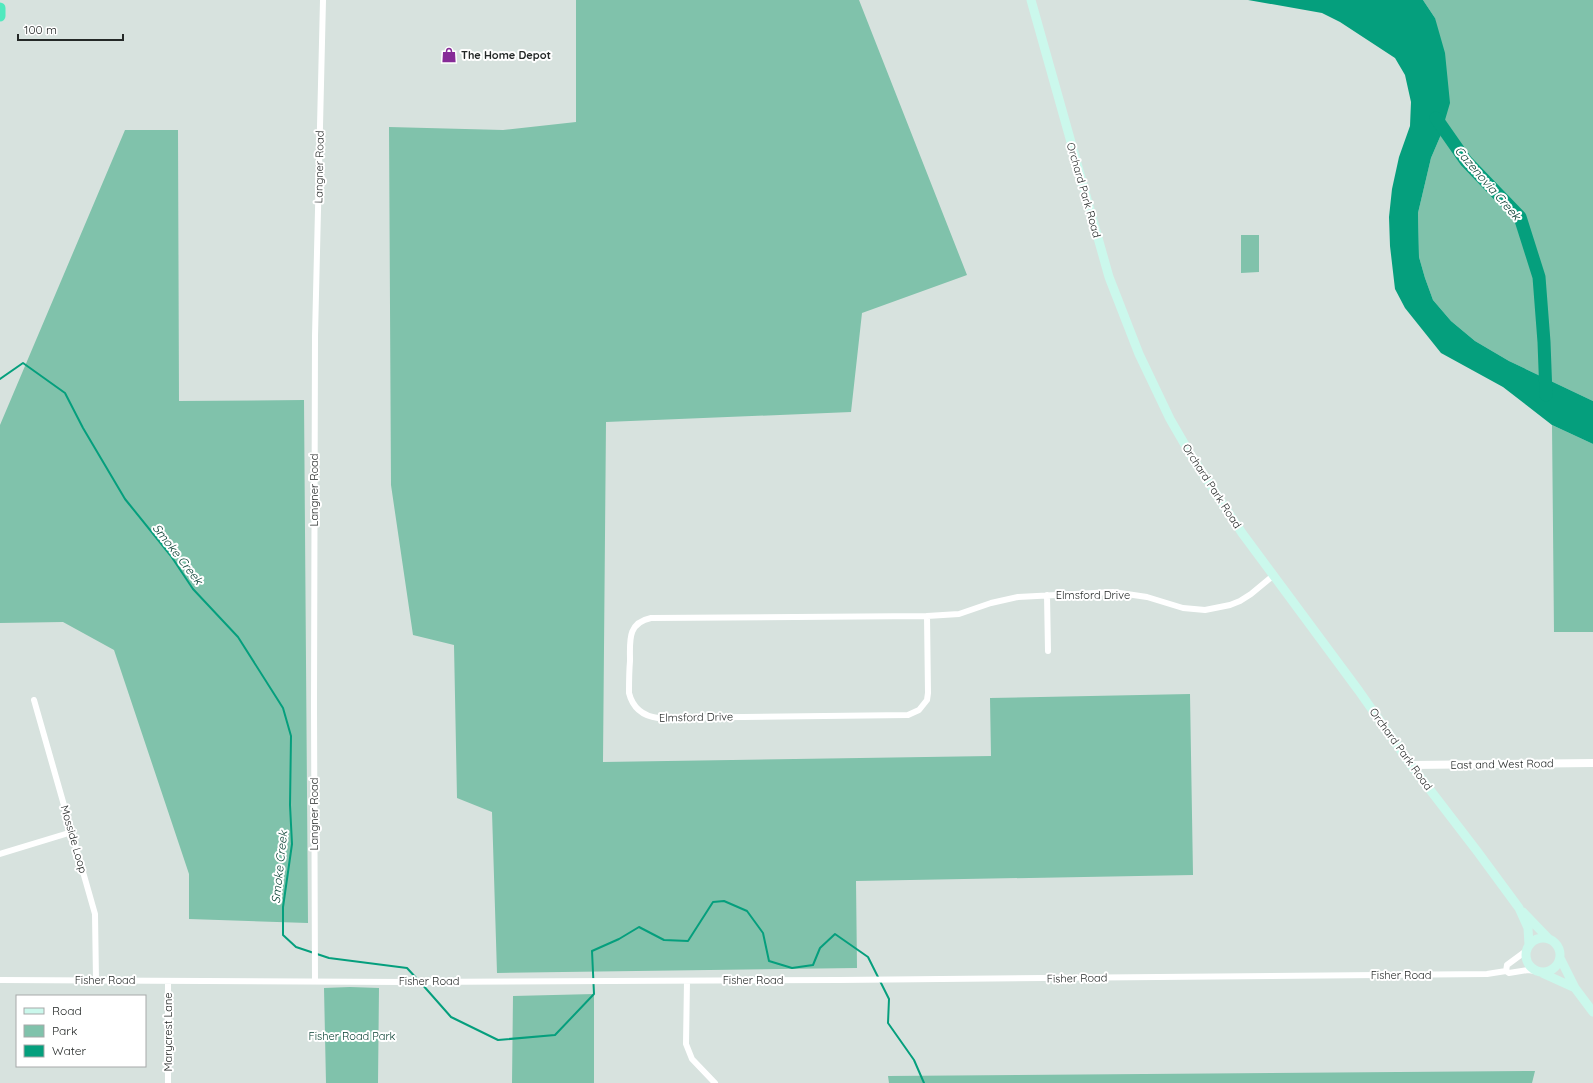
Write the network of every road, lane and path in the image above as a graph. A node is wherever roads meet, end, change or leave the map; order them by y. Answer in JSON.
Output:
{"nodes":[{"id":1,"x":323,"y":0,"type":"edge"},
{"id":2,"x":1031,"y":0,"type":"edge"},
{"id":3,"x":0,"y":8,"type":"edge"},
{"id":4,"x":0,"y":16,"type":"edge"},
{"id":5,"x":1274,"y":575,"type":"junction"},
{"id":6,"x":1047,"y":595,"type":"junction"},
{"id":7,"x":927,"y":616,"type":"junction"},
{"id":8,"x":1048,"y":651,"type":"dead end"},
{"id":9,"x":34,"y":700,"type":"dead end"},
{"id":10,"x":1593,"y":763,"type":"edge"},
{"id":11,"x":1411,"y":765,"type":"junction"},
{"id":12,"x":72,"y":832,"type":"junction"},
{"id":13,"x":0,"y":854,"type":"edge"},
{"id":14,"x":1519,"y":908,"type":"junction"},
{"id":15,"x":1549,"y":939,"type":"junction"},
{"id":16,"x":1528,"y":948,"type":"junction"},
{"id":17,"x":1560,"y":958,"type":"junction"},
{"id":18,"x":1506,"y":971,"type":"junction"},
{"id":19,"x":1538,"y":972,"type":"junction"},
{"id":20,"x":0,"y":980,"type":"edge"},
{"id":21,"x":96,"y":980,"type":"junction"},
{"id":22,"x":168,"y":981,"type":"junction"},
{"id":23,"x":315,"y":981,"type":"junction"},
{"id":24,"x":687,"y":981,"type":"junction"},
{"id":25,"x":1574,"y":988,"type":"junction"},
{"id":26,"x":1593,"y":1012,"type":"edge"},
{"id":27,"x":168,"y":1083,"type":"edge"},
{"id":28,"x":715,"y":1083,"type":"edge"}],
"edges":[{"from":1,"to":23,"type":"street","name":"Langner Road"},
{"from":2,"to":5,"type":"main road","name":"Orchard Park Road"},
{"from":3,"to":4,"type":"highway"},
{"from":5,"to":6,"type":"street","name":"Elmsford Drive"},
{"from":5,"to":11,"type":"main road","name":"Orchard Park Road"},
{"from":6,"to":7,"type":"street","name":"Elmsford Drive"},
{"from":6,"to":8,"type":"street"},
{"from":7,"to":7,"type":"street","name":"Elmsford Drive"},
{"from":9,"to":12,"type":"street","name":"Mosside Loop"},
{"from":10,"to":11,"type":"street","name":"East and West Road"},
{"from":11,"to":14,"type":"main road","name":"Orchard Park Road"},
{"from":12,"to":13,"type":"street"},
{"from":12,"to":21,"type":"street","name":"Mosside Loop"},
{"from":14,"to":15,"type":"main road","name":"Orchard Park Road"},
{"from":14,"to":16,"type":"main road","name":"Orchard Park Road"},
{"from":15,"to":16,"type":"main road"},
{"from":15,"to":17,"type":"main road"},
{"from":16,"to":18,"type":"street"},
{"from":16,"to":19,"type":"main road"},
{"from":17,"to":19,"type":"main road"},
{"from":17,"to":25,"type":"main road"},
{"from":18,"to":19,"type":"street","name":"Fisher Road"},
{"from":18,"to":24,"type":"street","name":"Fisher Road"},
{"from":19,"to":25,"type":"main road"},
{"from":20,"to":21,"type":"street","name":"Fisher Road"},
{"from":21,"to":22,"type":"street","name":"Fisher Road"},
{"from":22,"to":23,"type":"street","name":"Fisher Road"},
{"from":22,"to":27,"type":"street","name":"Marycrest Lane"},
{"from":23,"to":24,"type":"street","name":"Fisher Road"},
{"from":24,"to":28,"type":"street"},
{"from":25,"to":26,"type":"main road"}]}
